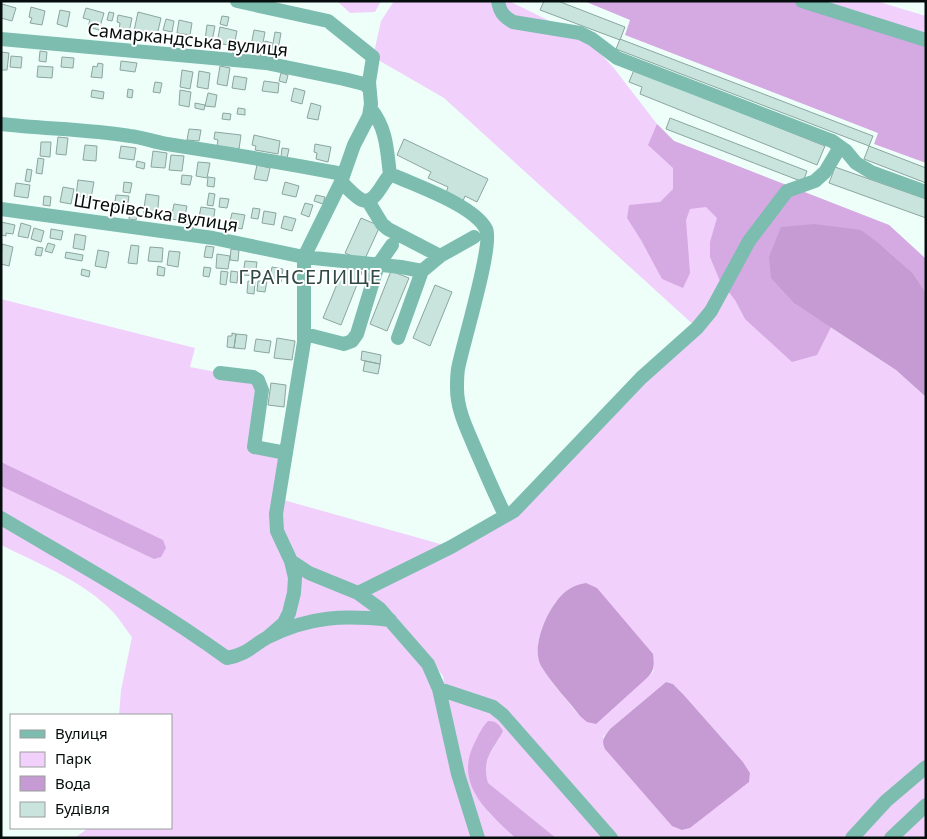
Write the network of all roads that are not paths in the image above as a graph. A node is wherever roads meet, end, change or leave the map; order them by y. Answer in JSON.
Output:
{"nodes":[{"id":1,"x":237,"y":1,"type":"edge"},
{"id":2,"x":498,"y":1,"type":"edge"},
{"id":3,"x":802,"y":1,"type":"edge"},
{"id":4,"x":842,"y":7,"type":"edge"},
{"id":5,"x":1,"y":39,"type":"edge"},
{"id":6,"x":926,"y":40,"type":"edge"},
{"id":7,"x":369,"y":88,"type":"junction"},
{"id":8,"x":371,"y":109,"type":"junction"},
{"id":9,"x":1,"y":124,"type":"edge"},
{"id":10,"x":840,"y":147,"type":"junction"},
{"id":11,"x":390,"y":175,"type":"junction"},
{"id":12,"x":342,"y":178,"type":"junction"},
{"id":13,"x":926,"y":192,"type":"edge"},
{"id":14,"x":368,"y":201,"type":"junction"},
{"id":15,"x":1,"y":209,"type":"edge"},
{"id":16,"x":474,"y":238,"type":"dead end"},
{"id":17,"x":392,"y":245,"type":"dead end"},
{"id":18,"x":440,"y":256,"type":"junction"},
{"id":19,"x":304,"y":257,"type":"junction"},
{"id":20,"x":378,"y":265,"type":"junction"},
{"id":21,"x":422,"y":271,"type":"junction"},
{"id":22,"x":305,"y":334,"type":"junction"},
{"id":23,"x":398,"y":338,"type":"dead end"},
{"id":24,"x":220,"y":373,"type":"dead end"},
{"id":25,"x":286,"y":453,"type":"junction"},
{"id":26,"x":505,"y":515,"type":"junction"},
{"id":27,"x":1,"y":518,"type":"edge"},
{"id":28,"x":291,"y":561,"type":"junction"},
{"id":29,"x":358,"y":593,"type":"junction"},
{"id":30,"x":390,"y":620,"type":"junction"},
{"id":31,"x":268,"y":637,"type":"junction"},
{"id":32,"x":439,"y":689,"type":"junction"},
{"id":33,"x":926,"y":767,"type":"edge"},
{"id":34,"x":926,"y":805,"type":"edge"},
{"id":35,"x":478,"y":838,"type":"edge"},
{"id":36,"x":611,"y":838,"type":"edge"},
{"id":37,"x":852,"y":838,"type":"edge"},
{"id":38,"x":891,"y":838,"type":"edge"}],
"edges":[{"from":1,"to":7,"type":"street"},
{"from":2,"to":10,"type":"street"},
{"from":3,"to":4,"type":"street"},
{"from":4,"to":6,"type":"street"},
{"from":5,"to":7,"type":"street","name":"Самаркандська вулиця"},
{"from":7,"to":8,"type":"street"},
{"from":8,"to":11,"type":"street"},
{"from":8,"to":12,"type":"street"},
{"from":9,"to":12,"type":"street"},
{"from":10,"to":13,"type":"street"},
{"from":10,"to":26,"type":"street"},
{"from":11,"to":14,"type":"street"},
{"from":11,"to":26,"type":"street"},
{"from":12,"to":14,"type":"street"},
{"from":12,"to":19,"type":"street"},
{"from":14,"to":18,"type":"street"},
{"from":15,"to":19,"type":"street","name":"Штерівська вулиця"},
{"from":16,"to":18,"type":"street"},
{"from":17,"to":20,"type":"street"},
{"from":18,"to":21,"type":"street"},
{"from":19,"to":20,"type":"street","name":"Штерівська вулиця"},
{"from":19,"to":22,"type":"street"},
{"from":20,"to":21,"type":"street","name":"Штерівська вулиця"},
{"from":20,"to":22,"type":"street"},
{"from":21,"to":23,"type":"street"},
{"from":22,"to":25,"type":"street"},
{"from":24,"to":25,"type":"street"},
{"from":25,"to":28,"type":"street"},
{"from":26,"to":29,"type":"street"},
{"from":27,"to":31,"type":"street"},
{"from":28,"to":29,"type":"street"},
{"from":28,"to":31,"type":"street"},
{"from":29,"to":30,"type":"street"},
{"from":30,"to":31,"type":"street"},
{"from":30,"to":32,"type":"street"},
{"from":32,"to":35,"type":"street"},
{"from":32,"to":36,"type":"street"},
{"from":33,"to":37,"type":"street"},
{"from":34,"to":38,"type":"street"}]}
